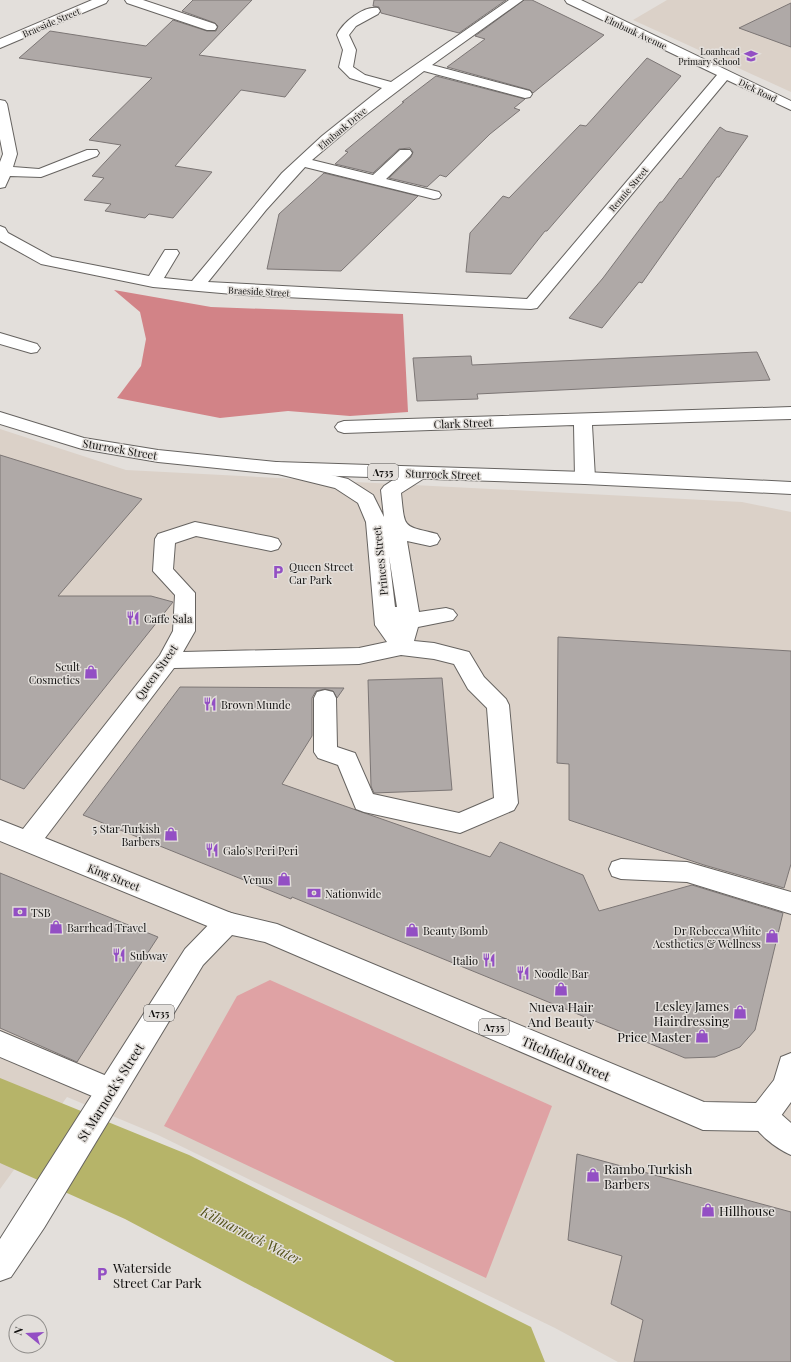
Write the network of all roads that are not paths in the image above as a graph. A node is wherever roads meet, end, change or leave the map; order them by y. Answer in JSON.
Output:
{"nodes":[{"id":1,"x":102,"y":0,"type":"edge"},
{"id":2,"x":131,"y":0,"type":"edge"},
{"id":3,"x":517,"y":0,"type":"edge"},
{"id":4,"x":570,"y":0,"type":"edge"},
{"id":5,"x":374,"y":11,"type":"dead end"},
{"id":6,"x":211,"y":27,"type":"dead end"},
{"id":7,"x":0,"y":44,"type":"edge"},
{"id":8,"x":422,"y":66,"type":"junction"},
{"id":9,"x":725,"y":74,"type":"junction"},
{"id":10,"x":392,"y":86,"type":"junction"},
{"id":11,"x":525,"y":94,"type":"dead end"},
{"id":12,"x":0,"y":104,"type":"edge"},
{"id":13,"x":791,"y":106,"type":"edge"},
{"id":14,"x":92,"y":153,"type":"dead end"},
{"id":15,"x":405,"y":153,"type":"dead end"},
{"id":16,"x":302,"y":162,"type":"junction"},
{"id":17,"x":2,"y":178,"type":"edge"},
{"id":18,"x":376,"y":180,"type":"junction"},
{"id":19,"x":434,"y":195,"type":"dead end"},
{"id":20,"x":0,"y":231,"type":"edge"},
{"id":21,"x":171,"y":253,"type":"dead end"},
{"id":22,"x":153,"y":282,"type":"junction"},
{"id":23,"x":195,"y":287,"type":"junction"},
{"id":24,"x":531,"y":304,"type":"joint"},
{"id":25,"x":0,"y":338,"type":"edge"},
{"id":26,"x":31,"y":348,"type":"dead end"},
{"id":27,"x":791,"y":414,"type":"edge"},
{"id":28,"x":0,"y":418,"type":"edge"},
{"id":29,"x":583,"y":419,"type":"junction"},
{"id":30,"x":344,"y":427,"type":"dead end"},
{"id":31,"x":276,"y":468,"type":"junction"},
{"id":32,"x":419,"y":473,"type":"junction"},
{"id":33,"x":585,"y":478,"type":"junction"},
{"id":34,"x":791,"y":484,"type":"edge"},
{"id":35,"x":771,"y":487,"type":"junction"},
{"id":36,"x":791,"y":488,"type":"edge"},
{"id":37,"x":791,"y":494,"type":"edge"},
{"id":38,"x":394,"y":522,"type":"junction"},
{"id":39,"x":430,"y":539,"type":"dead end"},
{"id":40,"x":271,"y":544,"type":"dead end"},
{"id":41,"x":446,"y":615,"type":"dead end"},
{"id":42,"x":385,"y":616,"type":"junction"},
{"id":43,"x":410,"y":621,"type":"junction"},
{"id":44,"x":401,"y":647,"type":"junction"},
{"id":45,"x":359,"y":656,"type":"junction"},
{"id":46,"x":168,"y":660,"type":"junction"},
{"id":47,"x":326,"y":698,"type":"dead end"},
{"id":48,"x":0,"y":830,"type":"edge"},
{"id":49,"x":28,"y":841,"type":"junction"},
{"id":50,"x":622,"y":870,"type":"dead end"},
{"id":51,"x":791,"y":903,"type":"edge"},
{"id":52,"x":227,"y":923,"type":"junction"},
{"id":53,"x":0,"y":1044,"type":"edge"},
{"id":54,"x":791,"y":1066,"type":"edge"},
{"id":55,"x":105,"y":1100,"type":"junction"},
{"id":56,"x":763,"y":1118,"type":"junction"},
{"id":57,"x":791,"y":1141,"type":"edge"},
{"id":58,"x":0,"y":1266,"type":"edge"}],
"edges":[{"from":1,"to":7,"type":"street","name":"Braeside Street"},
{"from":2,"to":6,"type":"street"},
{"from":3,"to":8,"type":"street","name":"Elmbank Drive"},
{"from":4,"to":9,"type":"street","name":"Elmbank Avenue"},
{"from":5,"to":10,"type":"street"},
{"from":8,"to":10,"type":"street","name":"Elmbank Drive"},
{"from":8,"to":11,"type":"street"},
{"from":9,"to":13,"type":"street","name":"Dick Road"},
{"from":9,"to":24,"type":"street","name":"Rennie Street"},
{"from":10,"to":16,"type":"street","name":"Elmbank Drive"},
{"from":12,"to":17,"type":"street"},
{"from":14,"to":17,"type":"street"},
{"from":15,"to":18,"type":"street"},
{"from":16,"to":18,"type":"street"},
{"from":16,"to":23,"type":"street","name":"Elmbank Drive"},
{"from":18,"to":19,"type":"street"},
{"from":20,"to":22,"type":"street","name":"Braeside Street"},
{"from":21,"to":22,"type":"street"},
{"from":22,"to":23,"type":"street","name":"Braeside Street"},
{"from":23,"to":24,"type":"street","name":"Braeside Street"},
{"from":25,"to":26,"type":"street"},
{"from":27,"to":29,"type":"street","name":"Clark Street"},
{"from":28,"to":31,"type":"street","name":"Sturrock Street","number":"A735"},
{"from":29,"to":30,"type":"street","name":"Clark Street"},
{"from":29,"to":33,"type":"street"},
{"from":31,"to":32,"type":"street","name":"Sturrock Street","number":"A735"},
{"from":31,"to":42,"type":"street","name":"Princes Street"},
{"from":32,"to":33,"type":"street","name":"Sturrock Street","number":"A735"},
{"from":32,"to":38,"type":"street","name":"Princes Street"},
{"from":33,"to":35,"type":"street","name":"Sturrock Street","number":"A735"},
{"from":34,"to":35,"type":"street","name":"Sturrock Street","number":"A735"},
{"from":35,"to":36,"type":"street","name":"Sturrock Street","number":"A735"},
{"from":35,"to":37,"type":"street","name":"Sturrock Street","number":"A735"},
{"from":38,"to":39,"type":"street"},
{"from":38,"to":43,"type":"street","name":"Princes Street"},
{"from":40,"to":46,"type":"street","name":"Queen Street"},
{"from":41,"to":43,"type":"street"},
{"from":42,"to":43,"type":"street"},
{"from":42,"to":44,"type":"street","name":"Princes Street"},
{"from":42,"to":45,"type":"street"},
{"from":43,"to":44,"type":"street","name":"Princes Street"},
{"from":44,"to":45,"type":"street"},
{"from":44,"to":47,"type":"street"},
{"from":45,"to":46,"type":"street"},
{"from":46,"to":49,"type":"street","name":"Queen Street"},
{"from":48,"to":49,"type":"street","name":"King Street"},
{"from":49,"to":52,"type":"street","name":"King Street"},
{"from":50,"to":51,"type":"street"},
{"from":52,"to":55,"type":"street","name":"St Marnock's Street","number":"A735"},
{"from":52,"to":56,"type":"street","name":"Titchfield Street","number":"A735"},
{"from":53,"to":55,"type":"street"},
{"from":54,"to":56,"type":"street"},
{"from":55,"to":58,"type":"street","name":"St Marnock's Street","number":"A735"},
{"from":56,"to":57,"type":"street"}]}
